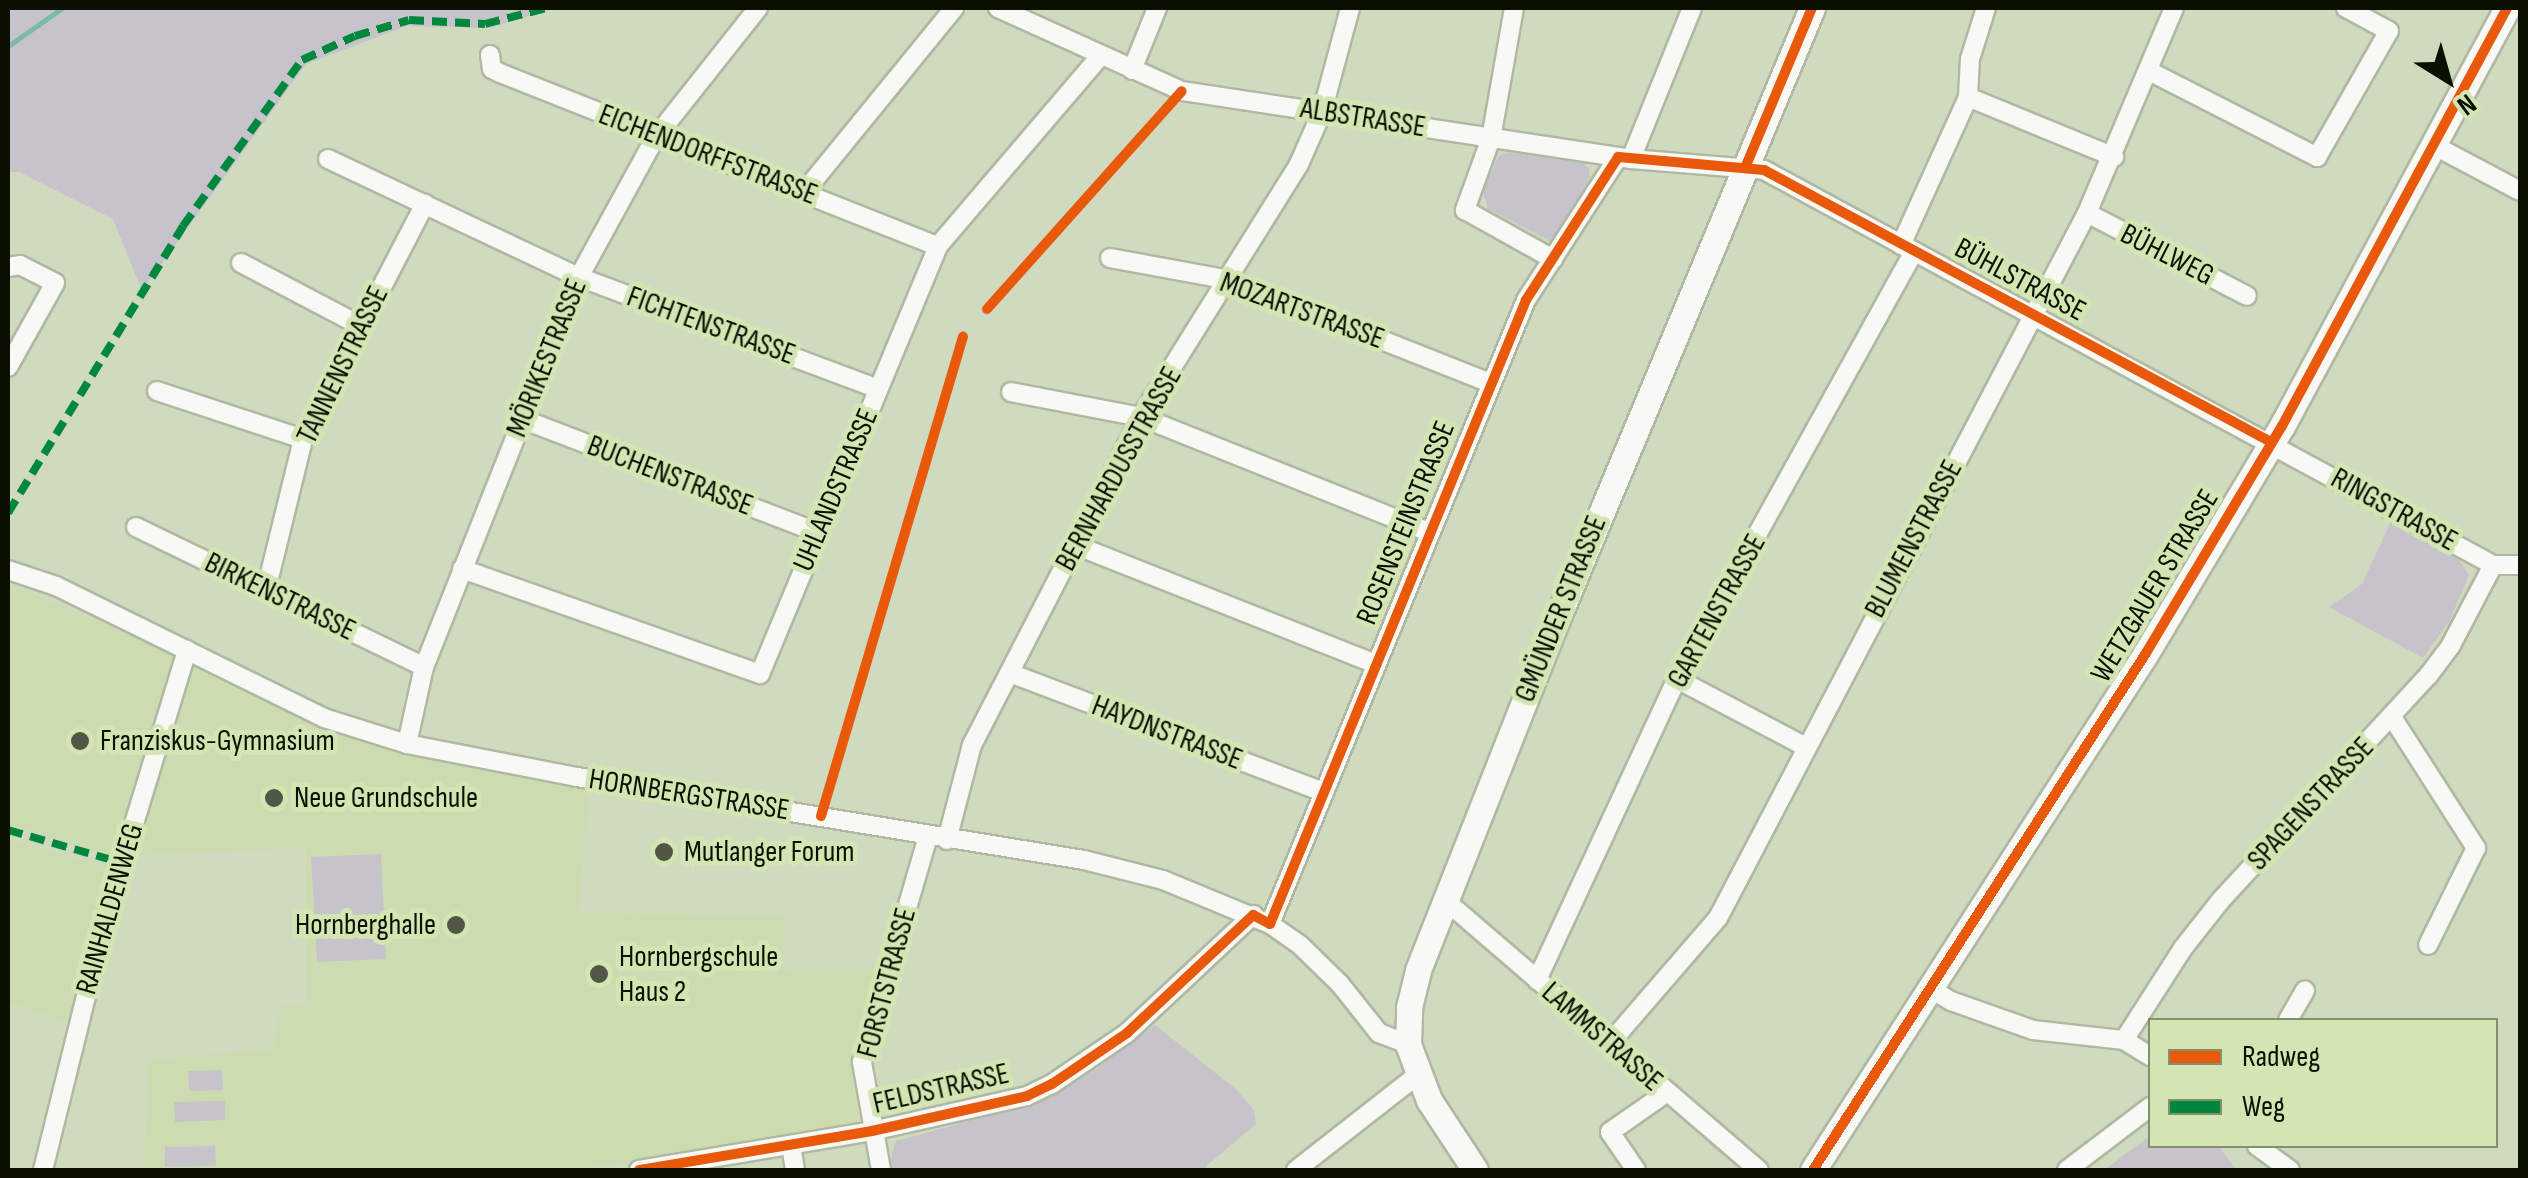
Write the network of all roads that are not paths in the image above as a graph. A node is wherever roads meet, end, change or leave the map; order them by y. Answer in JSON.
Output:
{"nodes":[{"id":1,"x":758,"y":8,"type":"edge"},
{"id":2,"x":954,"y":8,"type":"edge"},
{"id":3,"x":998,"y":8,"type":"edge"},
{"id":4,"x":1158,"y":8,"type":"edge"},
{"id":5,"x":1350,"y":8,"type":"edge"},
{"id":6,"x":1514,"y":8,"type":"edge"},
{"id":7,"x":1692,"y":8,"type":"edge"},
{"id":8,"x":1812,"y":8,"type":"edge"},
{"id":9,"x":1987,"y":8,"type":"edge"},
{"id":10,"x":2174,"y":8,"type":"edge"},
{"id":11,"x":2346,"y":8,"type":"edge"},
{"id":12,"x":2507,"y":8,"type":"edge"},
{"id":13,"x":490,"y":55,"type":"dead end"},
{"id":14,"x":1101,"y":55,"type":"junction"},
{"id":15,"x":1132,"y":70,"type":"junction"},
{"id":16,"x":2148,"y":71,"type":"junction"},
{"id":17,"x":1968,"y":96,"type":"junction"},
{"id":18,"x":1322,"y":112,"type":"junction"},
{"id":19,"x":656,"y":138,"type":"junction"},
{"id":20,"x":1491,"y":138,"type":"junction"},
{"id":21,"x":2433,"y":145,"type":"junction"},
{"id":22,"x":2114,"y":157,"type":"junction"},
{"id":23,"x":1625,"y":158,"type":"junction"},
{"id":24,"x":328,"y":159,"type":"dead end"},
{"id":25,"x":1754,"y":169,"type":"junction"},
{"id":26,"x":805,"y":190,"type":"junction"},
{"id":27,"x":2520,"y":191,"type":"edge"},
{"id":28,"x":425,"y":204,"type":"junction"},
{"id":29,"x":2087,"y":213,"type":"junction"},
{"id":30,"x":938,"y":246,"type":"junction"},
{"id":31,"x":1908,"y":248,"type":"junction"},
{"id":32,"x":1110,"y":258,"type":"dead end"},
{"id":33,"x":1553,"y":259,"type":"junction"},
{"id":34,"x":242,"y":263,"type":"dead end"},
{"id":35,"x":8,"y":267,"type":"edge"},
{"id":36,"x":579,"y":277,"type":"junction"},
{"id":37,"x":1230,"y":280,"type":"junction"},
{"id":38,"x":2246,"y":296,"type":"dead end"},
{"id":39,"x":2033,"y":315,"type":"junction"},
{"id":40,"x":359,"y":326,"type":"junction"},
{"id":41,"x":8,"y":367,"type":"edge"},
{"id":42,"x":1490,"y":384,"type":"junction"},
{"id":43,"x":878,"y":388,"type":"junction"},
{"id":44,"x":157,"y":391,"type":"dead end"},
{"id":45,"x":1010,"y":392,"type":"dead end"},
{"id":46,"x":1141,"y":418,"type":"junction"},
{"id":47,"x":522,"y":419,"type":"junction"},
{"id":48,"x":304,"y":440,"type":"junction"},
{"id":49,"x":2271,"y":442,"type":"junction"},
{"id":50,"x":136,"y":528,"type":"dead end"},
{"id":51,"x":1429,"y":532,"type":"junction"},
{"id":52,"x":818,"y":533,"type":"junction"},
{"id":53,"x":1074,"y":545,"type":"junction"},
{"id":54,"x":2492,"y":565,"type":"junction"},
{"id":55,"x":2520,"y":565,"type":"edge"},
{"id":56,"x":8,"y":570,"type":"edge"},
{"id":57,"x":462,"y":570,"type":"junction"},
{"id":58,"x":266,"y":590,"type":"junction"},
{"id":59,"x":187,"y":650,"type":"junction"},
{"id":60,"x":1376,"y":664,"type":"junction"},
{"id":61,"x":424,"y":666,"type":"junction"},
{"id":62,"x":1010,"y":673,"type":"junction"},
{"id":63,"x":1677,"y":679,"type":"junction"},
{"id":64,"x":2392,"y":717,"type":"junction"},
{"id":65,"x":407,"y":744,"type":"junction"},
{"id":66,"x":1804,"y":746,"type":"junction"},
{"id":67,"x":1324,"y":792,"type":"junction"},
{"id":68,"x":937,"y":838,"type":"junction"},
{"id":69,"x":1446,"y":901,"type":"junction"},
{"id":70,"x":1261,"y":920,"type":"junction"},
{"id":71,"x":2428,"y":945,"type":"dead end"},
{"id":72,"x":1538,"y":980,"type":"junction"},
{"id":73,"x":1930,"y":988,"type":"junction"},
{"id":74,"x":2305,"y":990,"type":"dead end"},
{"id":75,"x":2289,"y":1018,"type":"edge"},
{"id":76,"x":2124,"y":1040,"type":"junction"},
{"id":77,"x":1610,"y":1043,"type":"junction"},
{"id":78,"x":1408,"y":1044,"type":"junction"},
{"id":79,"x":2148,"y":1055,"type":"edge"},
{"id":80,"x":1419,"y":1074,"type":"junction"},
{"id":81,"x":1666,"y":1093,"type":"junction"},
{"id":82,"x":2148,"y":1109,"type":"edge"},
{"id":83,"x":872,"y":1131,"type":"junction"},
{"id":84,"x":790,"y":1144,"type":"junction"},
{"id":85,"x":2260,"y":1148,"type":"edge"},
{"id":86,"x":1464,"y":1166,"type":"edge"},
{"id":87,"x":44,"y":1170,"type":"edge"},
{"id":88,"x":640,"y":1170,"type":"edge"},
{"id":89,"x":795,"y":1170,"type":"edge"},
{"id":90,"x":881,"y":1170,"type":"edge"},
{"id":91,"x":1296,"y":1170,"type":"edge"},
{"id":92,"x":1636,"y":1170,"type":"edge"},
{"id":93,"x":1759,"y":1170,"type":"edge"},
{"id":94,"x":1813,"y":1170,"type":"edge"},
{"id":95,"x":2067,"y":1170,"type":"edge"},
{"id":96,"x":2290,"y":1170,"type":"edge"}],
"edges":[{"from":1,"to":19,"type":"street","name":"MÖRIKESTRASSE"},
{"from":2,"to":26,"type":"street"},
{"from":3,"to":14,"type":"street","name":"ALBSTRASSE"},
{"from":4,"to":15,"type":"street"},
{"from":5,"to":18,"type":"street","name":"BERNHARDUSSTRASSE"},
{"from":6,"to":20,"type":"street"},
{"from":7,"to":23,"type":"street","name":"ROSENSTEINSTRASSE"},
{"from":8,"to":25,"type":"street","name":"GMÜNDER STRASSE"},
{"from":9,"to":17,"type":"street","name":"GARTENSTRASSE"},
{"from":10,"to":16,"type":"street","name":"BLUMENSTRASSE"},
{"from":11,"to":16,"type":"street"},
{"from":12,"to":21,"type":"street","name":"WETZGAUER STRASSE"},
{"from":13,"to":19,"type":"street","name":"EICHENDORFFSTRASSE"},
{"from":14,"to":15,"type":"street","name":"ALBSTRASSE"},
{"from":14,"to":30,"type":"street","name":"UHLANDSTRASSE"},
{"from":15,"to":18,"type":"street","name":"ALBSTRASSE"},
{"from":16,"to":22,"type":"street","name":"BLUMENSTRASSE"},
{"from":17,"to":22,"type":"street"},
{"from":17,"to":31,"type":"street","name":"GARTENSTRASSE"},
{"from":18,"to":20,"type":"street","name":"ALBSTRASSE"},
{"from":18,"to":37,"type":"street","name":"BERNHARDUSSTRASSE"},
{"from":19,"to":26,"type":"street","name":"EICHENDORFFSTRASSE"},
{"from":19,"to":36,"type":"street","name":"MÖRIKESTRASSE"},
{"from":20,"to":23,"type":"street","name":"ALBSTRASSE"},
{"from":20,"to":33,"type":"street"},
{"from":21,"to":27,"type":"street"},
{"from":21,"to":49,"type":"street","name":"WETZGAUER STRASSE"},
{"from":22,"to":29,"type":"street","name":"BLUMENSTRASSE"},
{"from":23,"to":25,"type":"street","name":"ALBSTRASSE"},
{"from":23,"to":33,"type":"street","name":"ROSENSTEINSTRASSE"},
{"from":24,"to":28,"type":"street","name":"FICHTENSTRASSE"},
{"from":25,"to":31,"type":"street","name":"BÜHLSTRASSE"},
{"from":25,"to":69,"type":"street","name":"GMÜNDER STRASSE"},
{"from":26,"to":30,"type":"street","name":"EICHENDORFFSTRASSE"},
{"from":28,"to":36,"type":"street","name":"FICHTENSTRASSE"},
{"from":28,"to":40,"type":"street","name":"TANNENSTRASSE"},
{"from":29,"to":38,"type":"street","name":"BÜHLWEG"},
{"from":29,"to":39,"type":"street","name":"BLUMENSTRASSE"},
{"from":30,"to":43,"type":"street","name":"UHLANDSTRASSE"},
{"from":31,"to":39,"type":"street","name":"BÜHLSTRASSE"},
{"from":31,"to":63,"type":"street","name":"GARTENSTRASSE"},
{"from":32,"to":37,"type":"street","name":"MOZARTSTRASSE"},
{"from":33,"to":42,"type":"street","name":"ROSENSTEINSTRASSE"},
{"from":34,"to":40,"type":"street"},
{"from":35,"to":41,"type":"street"},
{"from":36,"to":43,"type":"street","name":"FICHTENSTRASSE"},
{"from":36,"to":47,"type":"street","name":"MÖRIKESTRASSE"},
{"from":37,"to":42,"type":"street","name":"MOZARTSTRASSE"},
{"from":37,"to":46,"type":"street","name":"BERNHARDUSSTRASSE"},
{"from":39,"to":49,"type":"street","name":"BÜHLSTRASSE"},
{"from":39,"to":66,"type":"street","name":"BLUMENSTRASSE"},
{"from":40,"to":48,"type":"street","name":"TANNENSTRASSE"},
{"from":42,"to":51,"type":"street","name":"ROSENSTEINSTRASSE"},
{"from":43,"to":52,"type":"street","name":"UHLANDSTRASSE"},
{"from":44,"to":48,"type":"street"},
{"from":45,"to":46,"type":"street"},
{"from":46,"to":51,"type":"street"},
{"from":46,"to":53,"type":"street","name":"BERNHARDUSSTRASSE"},
{"from":47,"to":52,"type":"street","name":"BUCHENSTRASSE"},
{"from":47,"to":57,"type":"street","name":"MÖRIKESTRASSE"},
{"from":48,"to":58,"type":"street","name":"TANNENSTRASSE"},
{"from":49,"to":54,"type":"street","name":"RINGSTRASSE"},
{"from":49,"to":73,"type":"street","name":"WETZGAUER STRASSE"},
{"from":50,"to":58,"type":"street","name":"BIRKENSTRASSE"},
{"from":51,"to":60,"type":"street","name":"ROSENSTEINSTRASSE"},
{"from":52,"to":57,"type":"street","name":"UHLANDSTRASSE"},
{"from":53,"to":60,"type":"street"},
{"from":53,"to":62,"type":"street","name":"BERNHARDUSSTRASSE"},
{"from":54,"to":55,"type":"street","name":"RINGSTRASSE"},
{"from":54,"to":64,"type":"street","name":"SPAGENSTRASSE"},
{"from":56,"to":59,"type":"street","name":"HORNBERGSTRASSE"},
{"from":57,"to":61,"type":"street","name":"MÖRIKESTRASSE"},
{"from":58,"to":61,"type":"street","name":"BIRKENSTRASSE"},
{"from":59,"to":65,"type":"street","name":"HORNBERGSTRASSE"},
{"from":59,"to":87,"type":"street","name":"RAINHALDENWEG"},
{"from":60,"to":67,"type":"street","name":"ROSENSTEINSTRASSE"},
{"from":61,"to":65,"type":"street","name":"MÖRIKESTRASSE"},
{"from":62,"to":67,"type":"street","name":"HAYDNSTRASSE"},
{"from":62,"to":68,"type":"street","name":"BERNHARDUSSTRASSE"},
{"from":63,"to":66,"type":"street"},
{"from":63,"to":72,"type":"street","name":"GARTENSTRASSE"},
{"from":64,"to":71,"type":"street"},
{"from":64,"to":76,"type":"street","name":"SPAGENSTRASSE"},
{"from":65,"to":68,"type":"street","name":"HORNBERGSTRASSE"},
{"from":66,"to":77,"type":"street","name":"BLUMENSTRASSE"},
{"from":67,"to":70,"type":"street","name":"ROSENSTEINSTRASSE"},
{"from":68,"to":70,"type":"street","name":"HORNBERGSTRASSE"},
{"from":68,"to":83,"type":"street","name":"FORSTSTRASSE"},
{"from":69,"to":72,"type":"street","name":"LAMMSTRASSE"},
{"from":69,"to":78,"type":"street","name":"GMÜNDER STRASSE"},
{"from":70,"to":78,"type":"street","name":"HORNBERGSTRASSE"},
{"from":70,"to":83,"type":"street","name":"FELDSTRASSE"},
{"from":72,"to":77,"type":"street","name":"LAMMSTRASSE"},
{"from":73,"to":76,"type":"street"},
{"from":73,"to":94,"type":"street","name":"WETZGAUER STRASSE"},
{"from":74,"to":75,"type":"street"},
{"from":76,"to":79,"type":"street"},
{"from":77,"to":81,"type":"street","name":"LAMMSTRASSE"},
{"from":78,"to":80,"type":"street","name":"GMÜNDER STRASSE"},
{"from":80,"to":86,"type":"street","name":"GMÜNDER STRASSE"},
{"from":80,"to":91,"type":"street"},
{"from":81,"to":92,"type":"street"},
{"from":81,"to":93,"type":"street","name":"LAMMSTRASSE"},
{"from":82,"to":95,"type":"street"},
{"from":83,"to":84,"type":"street","name":"FELDSTRASSE"},
{"from":83,"to":90,"type":"street","name":"FORSTSTRASSE"},
{"from":84,"to":88,"type":"street","name":"FELDSTRASSE"},
{"from":84,"to":89,"type":"street"},
{"from":85,"to":96,"type":"street"}]}
